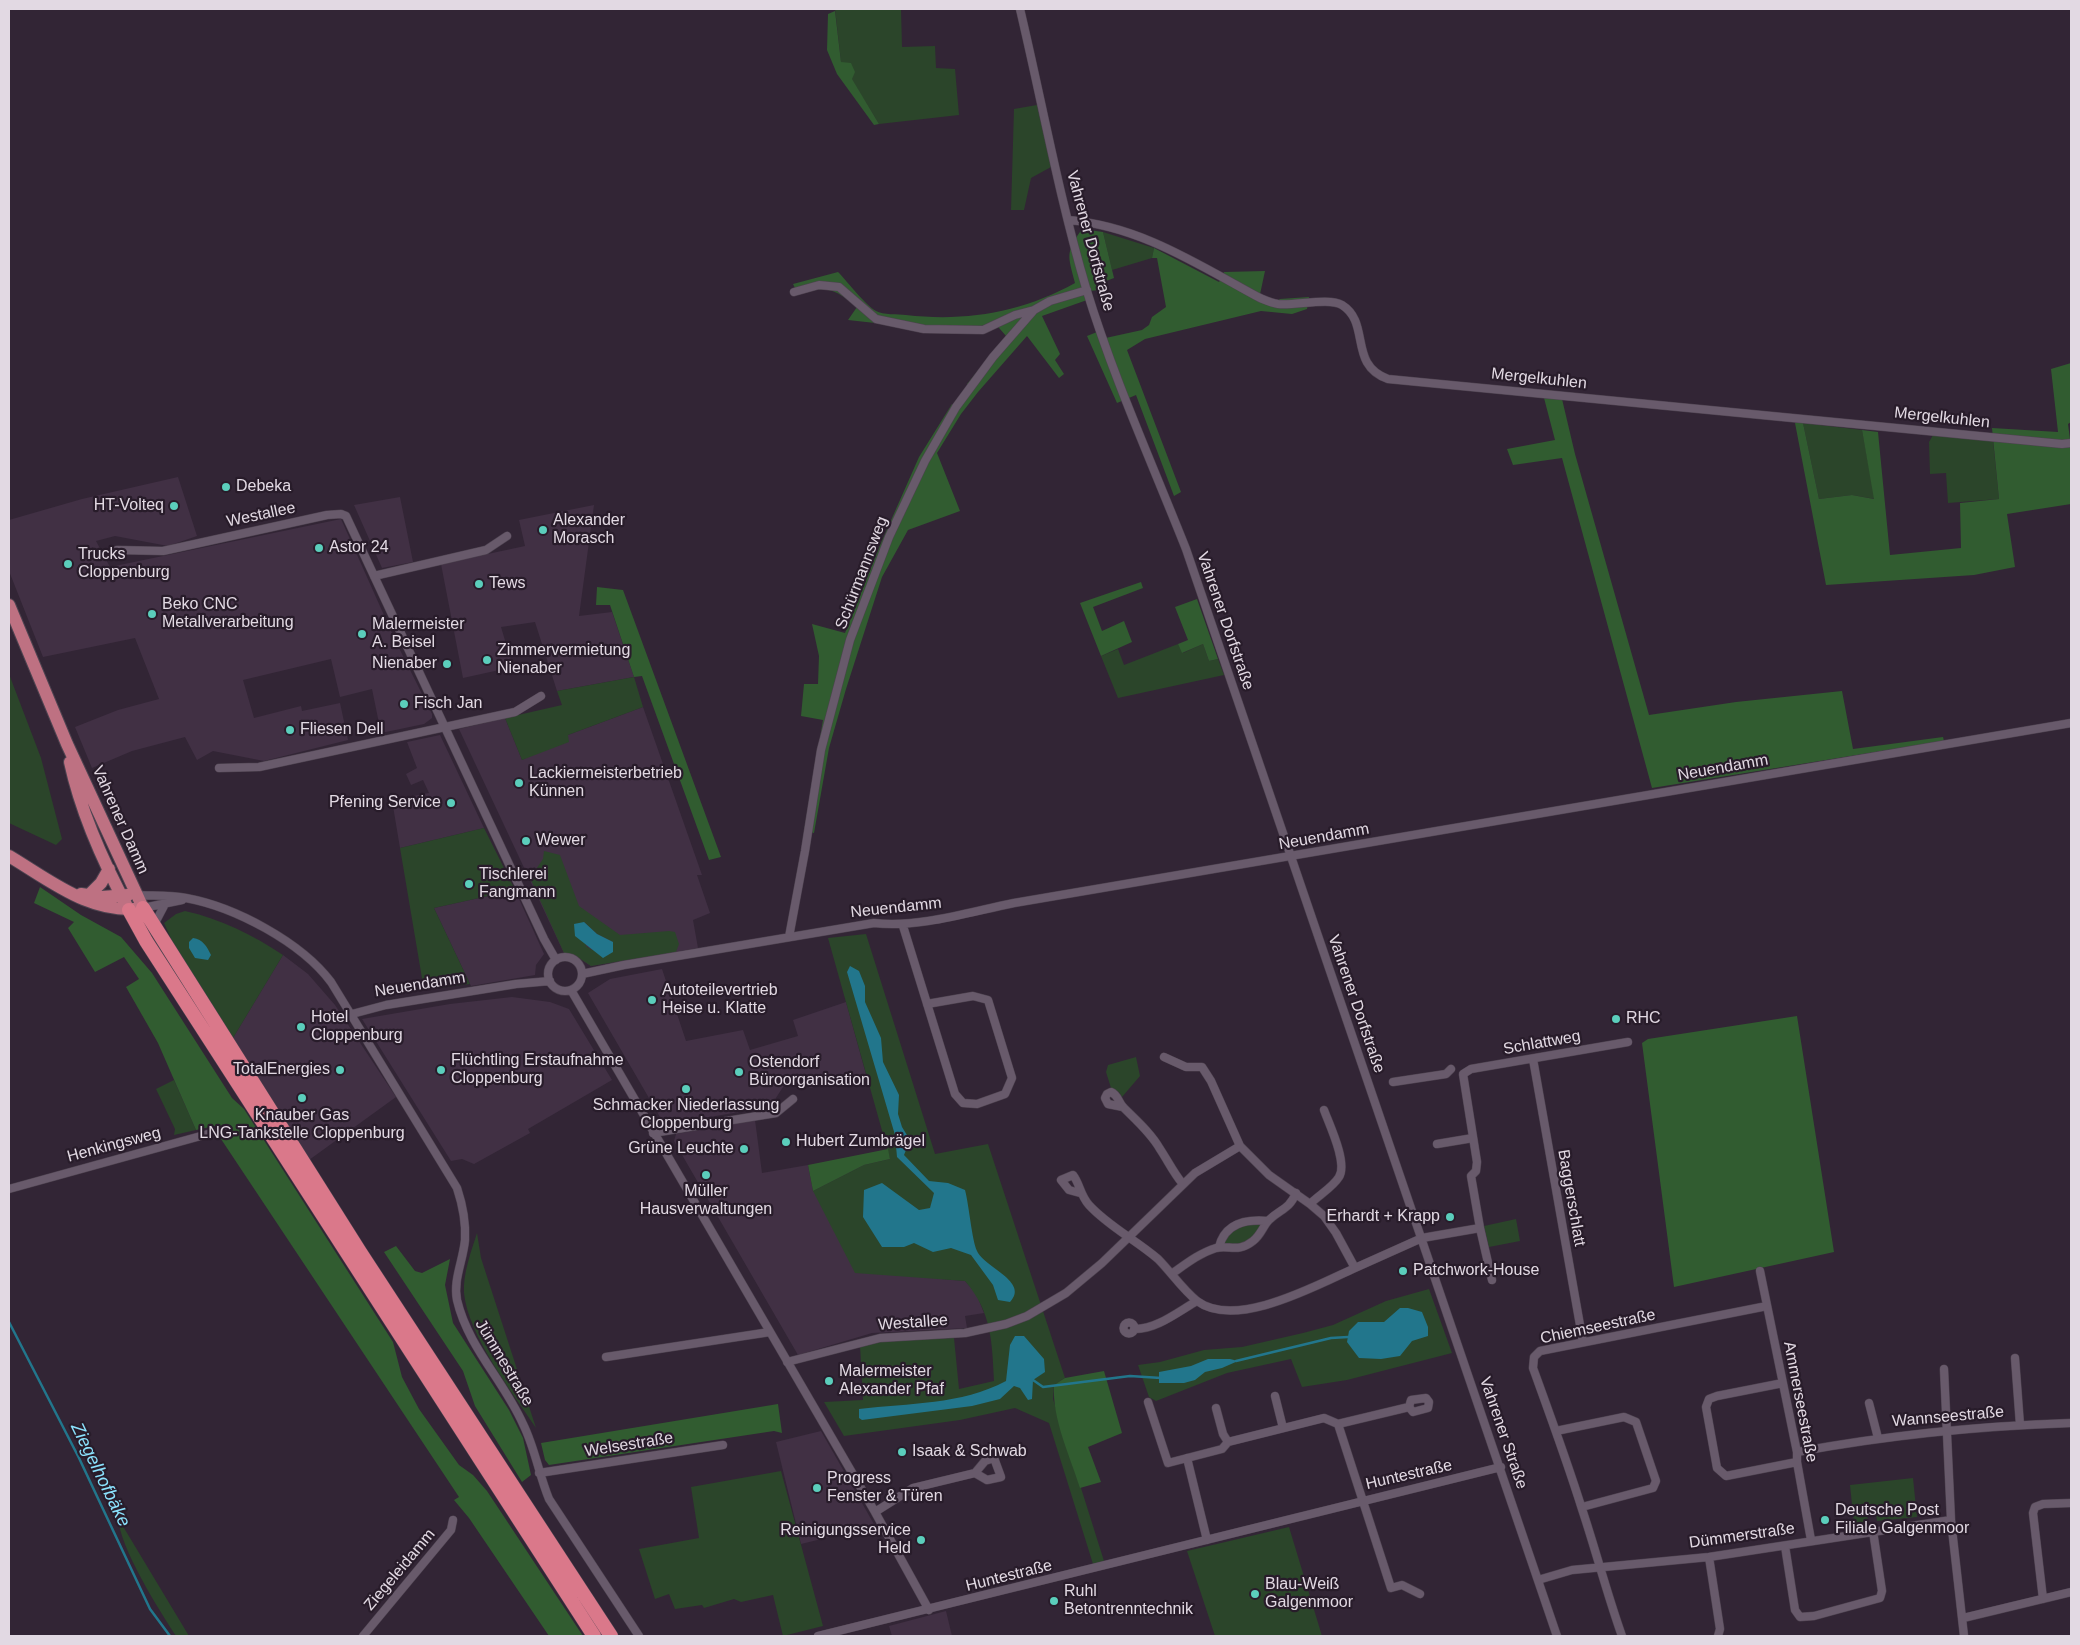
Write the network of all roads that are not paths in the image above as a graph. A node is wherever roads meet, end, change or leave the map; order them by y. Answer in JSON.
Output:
{"nodes":[{"id":1,"x":1020,"y":9,"type":"edge"},
{"id":2,"x":1068,"y":220,"type":"junction"},
{"id":3,"x":1087,"y":290,"type":"junction"},
{"id":4,"x":794,"y":292,"type":"dead end"},
{"id":5,"x":1034,"y":310,"type":"junction"},
{"id":6,"x":2071,"y":443,"type":"edge"},
{"id":7,"x":507,"y":536,"type":"dead end"},
{"id":8,"x":117,"y":550,"type":"dead end"},
{"id":9,"x":374,"y":576,"type":"junction"},
{"id":10,"x":9,"y":605,"type":"edge"},
{"id":11,"x":541,"y":696,"type":"dead end"},
{"id":12,"x":2071,"y":723,"type":"edge"},
{"id":13,"x":445,"y":727,"type":"junction"},
{"id":14,"x":67,"y":744,"type":"junction"},
{"id":15,"x":219,"y":768,"type":"dead end"},
{"id":16,"x":9,"y":856,"type":"edge"},
{"id":17,"x":1292,"y":856,"type":"junction"},
{"id":18,"x":108,"y":869,"type":"junction"},
{"id":19,"x":72,"y":893,"type":"junction"},
{"id":20,"x":136,"y":895,"type":"junction"},
{"id":21,"x":88,"y":896,"type":"junction"},
{"id":22,"x":121,"y":896,"type":"junction"},
{"id":23,"x":188,"y":898,"type":"junction"},
{"id":24,"x":165,"y":904,"type":"junction"},
{"id":25,"x":136,"y":909,"type":"junction"},
{"id":26,"x":902,"y":924,"type":"junction"},
{"id":27,"x":153,"y":927,"type":"junction"},
{"id":28,"x":789,"y":937,"type":"junction"},
{"id":29,"x":556,"y":960,"type":"junction"},
{"id":30,"x":582,"y":974,"type":"junction"},
{"id":31,"x":550,"y":980,"type":"junction"},
{"id":32,"x":572,"y":990,"type":"junction"},
{"id":33,"x":927,"y":1004,"type":"junction"},
{"id":34,"x":352,"y":1014,"type":"junction"},
{"id":35,"x":1628,"y":1042,"type":"dead end"},
{"id":36,"x":1164,"y":1057,"type":"dead end"},
{"id":37,"x":1533,"y":1059,"type":"junction"},
{"id":38,"x":1451,"y":1069,"type":"dead end"},
{"id":39,"x":1393,"y":1082,"type":"dead end"},
{"id":40,"x":794,"y":1099,"type":"dead end"},
{"id":41,"x":1123,"y":1106,"type":"dead end"},
{"id":42,"x":1324,"y":1110,"type":"dead end"},
{"id":43,"x":226,"y":1129,"type":"dead end"},
{"id":44,"x":653,"y":1133,"type":"junction"},
{"id":45,"x":1473,"y":1138,"type":"junction"},
{"id":46,"x":1438,"y":1144,"type":"dead end"},
{"id":47,"x":1240,"y":1146,"type":"junction"},
{"id":48,"x":1182,"y":1183,"type":"junction"},
{"id":49,"x":9,"y":1189,"type":"edge"},
{"id":50,"x":1080,"y":1193,"type":"dead end"},
{"id":51,"x":1296,"y":1194,"type":"junction"},
{"id":52,"x":1310,"y":1204,"type":"junction"},
{"id":53,"x":1268,"y":1221,"type":"junction"},
{"id":54,"x":1480,"y":1228,"type":"junction"},
{"id":55,"x":1129,"y":1236,"type":"junction"},
{"id":56,"x":1422,"y":1238,"type":"junction"},
{"id":57,"x":1219,"y":1247,"type":"junction"},
{"id":58,"x":1355,"y":1268,"type":"junction"},
{"id":59,"x":1760,"y":1270,"type":"dead end"},
{"id":60,"x":1173,"y":1273,"type":"junction"},
{"id":61,"x":1492,"y":1280,"type":"dead end"},
{"id":62,"x":1197,"y":1301,"type":"junction"},
{"id":63,"x":1767,"y":1306,"type":"junction"},
{"id":64,"x":1134,"y":1329,"type":"dead end"},
{"id":65,"x":770,"y":1332,"type":"junction"},
{"id":66,"x":1583,"y":1342,"type":"junction"},
{"id":67,"x":606,"y":1357,"type":"dead end"},
{"id":68,"x":2015,"y":1358,"type":"dead end"},
{"id":69,"x":787,"y":1362,"type":"junction"},
{"id":70,"x":1944,"y":1369,"type":"dead end"},
{"id":71,"x":1783,"y":1384,"type":"junction"},
{"id":72,"x":1275,"y":1396,"type":"dead end"},
{"id":73,"x":1148,"y":1402,"type":"dead end"},
{"id":74,"x":1870,"y":1403,"type":"dead end"},
{"id":75,"x":1409,"y":1407,"type":"dead end"},
{"id":76,"x":1216,"y":1408,"type":"dead end"},
{"id":77,"x":471,"y":1410,"type":"dead end"},
{"id":78,"x":2071,"y":1423,"type":"edge"},
{"id":79,"x":1338,"y":1424,"type":"junction"},
{"id":80,"x":2020,"y":1425,"type":"junction"},
{"id":81,"x":1283,"y":1428,"type":"junction"},
{"id":82,"x":1945,"y":1430,"type":"junction"},
{"id":83,"x":1556,"y":1431,"type":"junction"},
{"id":84,"x":1878,"y":1438,"type":"junction"},
{"id":85,"x":1228,"y":1442,"type":"junction"},
{"id":86,"x":724,"y":1445,"type":"dead end"},
{"id":87,"x":1797,"y":1452,"type":"junction"},
{"id":88,"x":492,"y":1456,"type":"junction"},
{"id":89,"x":1187,"y":1458,"type":"junction"},
{"id":90,"x":1797,"y":1462,"type":"junction"},
{"id":91,"x":1501,"y":1467,"type":"junction"},
{"id":92,"x":539,"y":1473,"type":"junction"},
{"id":93,"x":976,"y":1473,"type":"dead end"},
{"id":94,"x":1362,"y":1500,"type":"junction"},
{"id":95,"x":2071,"y":1503,"type":"edge"},
{"id":96,"x":1582,"y":1507,"type":"junction"},
{"id":97,"x":875,"y":1512,"type":"junction"},
{"id":98,"x":453,"y":1520,"type":"dead end"},
{"id":99,"x":1951,"y":1520,"type":"junction"},
{"id":100,"x":1873,"y":1531,"type":"junction"},
{"id":101,"x":1207,"y":1540,"type":"junction"},
{"id":102,"x":1811,"y":1540,"type":"junction"},
{"id":103,"x":1785,"y":1546,"type":"junction"},
{"id":104,"x":1709,"y":1557,"type":"junction"},
{"id":105,"x":1600,"y":1566,"type":"junction"},
{"id":106,"x":1538,"y":1580,"type":"junction"},
{"id":107,"x":2071,"y":1592,"type":"edge"},
{"id":108,"x":1420,"y":1594,"type":"dead end"},
{"id":109,"x":2043,"y":1599,"type":"junction"},
{"id":110,"x":929,"y":1610,"type":"junction"},
{"id":111,"x":1963,"y":1618,"type":"junction"},
{"id":112,"x":363,"y":1636,"type":"edge"},
{"id":113,"x":594,"y":1636,"type":"edge"},
{"id":114,"x":611,"y":1636,"type":"edge"},
{"id":115,"x":639,"y":1636,"type":"edge"},
{"id":116,"x":818,"y":1636,"type":"edge"},
{"id":117,"x":1557,"y":1636,"type":"edge"},
{"id":118,"x":1622,"y":1636,"type":"edge"},
{"id":119,"x":1718,"y":1636,"type":"edge"},
{"id":120,"x":1964,"y":1636,"type":"edge"}],
"edges":[{"from":1,"to":2,"type":"street","name":"Vahrener Dorfstraße"},
{"from":2,"to":3,"type":"street","name":"Vahrener Dorfstraße"},
{"from":2,"to":6,"type":"street","name":"Mergelkuhlen"},
{"from":3,"to":5,"type":"street","name":"Schürmannsweg"},
{"from":3,"to":17,"type":"street","name":"Vahrener Dorfstraße"},
{"from":4,"to":5,"type":"street"},
{"from":5,"to":28,"type":"street","name":"Schürmannsweg"},
{"from":7,"to":9,"type":"street"},
{"from":8,"to":9,"type":"street","name":"Westallee"},
{"from":9,"to":13,"type":"street","name":"Westallee"},
{"from":10,"to":14,"type":"main road","name":"Vahrener Damm"},
{"from":11,"to":13,"type":"street"},
{"from":12,"to":17,"type":"street","name":"Neuendamm"},
{"from":13,"to":15,"type":"street"},
{"from":13,"to":29,"type":"street","name":"Westallee"},
{"from":14,"to":18,"type":"main road","name":"Vahrener Damm"},
{"from":14,"to":20,"type":"main road","name":"Vahrener Damm"},
{"from":16,"to":19,"type":"main road"},
{"from":17,"to":26,"type":"street","name":"Neuendamm"},
{"from":17,"to":56,"type":"street","name":"Vahrener Dorfstraße"},
{"from":18,"to":21,"type":"main road"},
{"from":18,"to":22,"type":"main road","name":"Vahrener Damm"},
{"from":19,"to":21,"type":"main road"},
{"from":19,"to":25,"type":"main road"},
{"from":20,"to":22,"type":"main road"},
{"from":20,"to":23,"type":"street"},
{"from":20,"to":25,"type":"main road","name":"Vahrener Damm"},
{"from":21,"to":22,"type":"main road"},
{"from":22,"to":25,"type":"main road","name":"Vahrener Damm"},
{"from":23,"to":24,"type":"street"},
{"from":23,"to":34,"type":"street"},
{"from":24,"to":25,"type":"street"},
{"from":24,"to":27,"type":"street"},
{"from":25,"to":27,"type":"highway"},
{"from":25,"to":113,"type":"highway"},
{"from":26,"to":28,"type":"street","name":"Neuendamm"},
{"from":26,"to":33,"type":"street"},
{"from":27,"to":88,"type":"highway"},
{"from":28,"to":30,"type":"street","name":"Neuendamm"},
{"from":29,"to":30,"type":"street"},
{"from":29,"to":31,"type":"street"},
{"from":30,"to":32,"type":"street"},
{"from":31,"to":32,"type":"street"},
{"from":31,"to":34,"type":"street","name":"Neuendamm"},
{"from":32,"to":44,"type":"street"},
{"from":33,"to":33,"type":"street"},
{"from":34,"to":92,"type":"street","name":"Jümmestraße"},
{"from":35,"to":37,"type":"street","name":"Schlattweg"},
{"from":36,"to":47,"type":"street"},
{"from":37,"to":45,"type":"street","name":"Schlattweg"},
{"from":37,"to":66,"type":"street","name":"Baggerschlatt"},
{"from":38,"to":39,"type":"street"},
{"from":40,"to":44,"type":"street"},
{"from":41,"to":48,"type":"street"},
{"from":42,"to":52,"type":"street"},
{"from":43,"to":49,"type":"street","name":"Henkingsweg"},
{"from":44,"to":65,"type":"street"},
{"from":45,"to":46,"type":"street"},
{"from":45,"to":54,"type":"street"},
{"from":47,"to":48,"type":"street","name":"Westallee"},
{"from":47,"to":51,"type":"street"},
{"from":48,"to":55,"type":"street","name":"Westallee"},
{"from":50,"to":55,"type":"street"},
{"from":51,"to":52,"type":"street"},
{"from":51,"to":53,"type":"street"},
{"from":52,"to":58,"type":"street"},
{"from":53,"to":57,"type":"street"},
{"from":53,"to":57,"type":"street"},
{"from":54,"to":56,"type":"street"},
{"from":54,"to":61,"type":"street"},
{"from":55,"to":60,"type":"street"},
{"from":55,"to":69,"type":"street","name":"Westallee"},
{"from":56,"to":58,"type":"street"},
{"from":56,"to":91,"type":"street","name":"Vahrener Straße"},
{"from":57,"to":60,"type":"street"},
{"from":58,"to":62,"type":"street"},
{"from":59,"to":63,"type":"street","name":"Ammerseestraße"},
{"from":60,"to":62,"type":"street"},
{"from":62,"to":64,"type":"street"},
{"from":63,"to":66,"type":"street","name":"Chiemseestraße"},
{"from":63,"to":71,"type":"street","name":"Ammerseestraße"},
{"from":65,"to":67,"type":"street"},
{"from":65,"to":69,"type":"street"},
{"from":66,"to":83,"type":"street","name":"Chiemseestraße"},
{"from":68,"to":80,"type":"street","name":"Wannseestraße"},
{"from":69,"to":97,"type":"street"},
{"from":70,"to":82,"type":"street"},
{"from":71,"to":87,"type":"street","name":"Ammerseestraße"},
{"from":71,"to":90,"type":"street"},
{"from":72,"to":81,"type":"street"},
{"from":73,"to":89,"type":"street"},
{"from":74,"to":84,"type":"street","name":"Wannseestraße"},
{"from":75,"to":79,"type":"street"},
{"from":76,"to":85,"type":"street"},
{"from":77,"to":88,"type":"highway"},
{"from":78,"to":80,"type":"street","name":"Wannseestraße"},
{"from":79,"to":81,"type":"street"},
{"from":79,"to":94,"type":"street"},
{"from":80,"to":82,"type":"street","name":"Wannseestraße"},
{"from":81,"to":85,"type":"street"},
{"from":82,"to":84,"type":"street","name":"Wannseestraße"},
{"from":82,"to":99,"type":"street"},
{"from":83,"to":96,"type":"street","name":"Chiemseestraße"},
{"from":83,"to":96,"type":"street"},
{"from":84,"to":87,"type":"street","name":"Wannseestraße"},
{"from":85,"to":89,"type":"street"},
{"from":86,"to":92,"type":"street","name":"Welsestraße"},
{"from":87,"to":90,"type":"street","name":"Ammerseestraße"},
{"from":88,"to":114,"type":"highway"},
{"from":89,"to":101,"type":"street"},
{"from":90,"to":102,"type":"street","name":"Ammerseestraße"},
{"from":91,"to":94,"type":"street","name":"Huntestraße"},
{"from":91,"to":106,"type":"street","name":"Vahrener Straße"},
{"from":92,"to":115,"type":"street","name":"Jümmestraße"},
{"from":93,"to":97,"type":"street"},
{"from":94,"to":101,"type":"street","name":"Huntestraße"},
{"from":94,"to":108,"type":"street"},
{"from":95,"to":109,"type":"street"},
{"from":96,"to":105,"type":"street","name":"Chiemseestraße"},
{"from":97,"to":110,"type":"street"},
{"from":98,"to":112,"type":"street","name":"Ziegeleidamm"},
{"from":99,"to":100,"type":"street","name":"Dümmerstraße"},
{"from":99,"to":111,"type":"street"},
{"from":100,"to":102,"type":"street","name":"Dümmerstraße"},
{"from":100,"to":103,"type":"street"},
{"from":101,"to":110,"type":"street","name":"Huntestraße"},
{"from":102,"to":103,"type":"street","name":"Dümmerstraße"},
{"from":103,"to":104,"type":"street","name":"Dümmerstraße"},
{"from":104,"to":105,"type":"street","name":"Dümmerstraße"},
{"from":104,"to":119,"type":"street"},
{"from":105,"to":106,"type":"street","name":"Dümmerstraße"},
{"from":105,"to":118,"type":"street","name":"Chiemseestraße"},
{"from":106,"to":117,"type":"street","name":"Vahrener Straße"},
{"from":107,"to":109,"type":"street"},
{"from":109,"to":111,"type":"street"},
{"from":110,"to":116,"type":"street","name":"Huntestraße"},
{"from":111,"to":120,"type":"street"}]}
